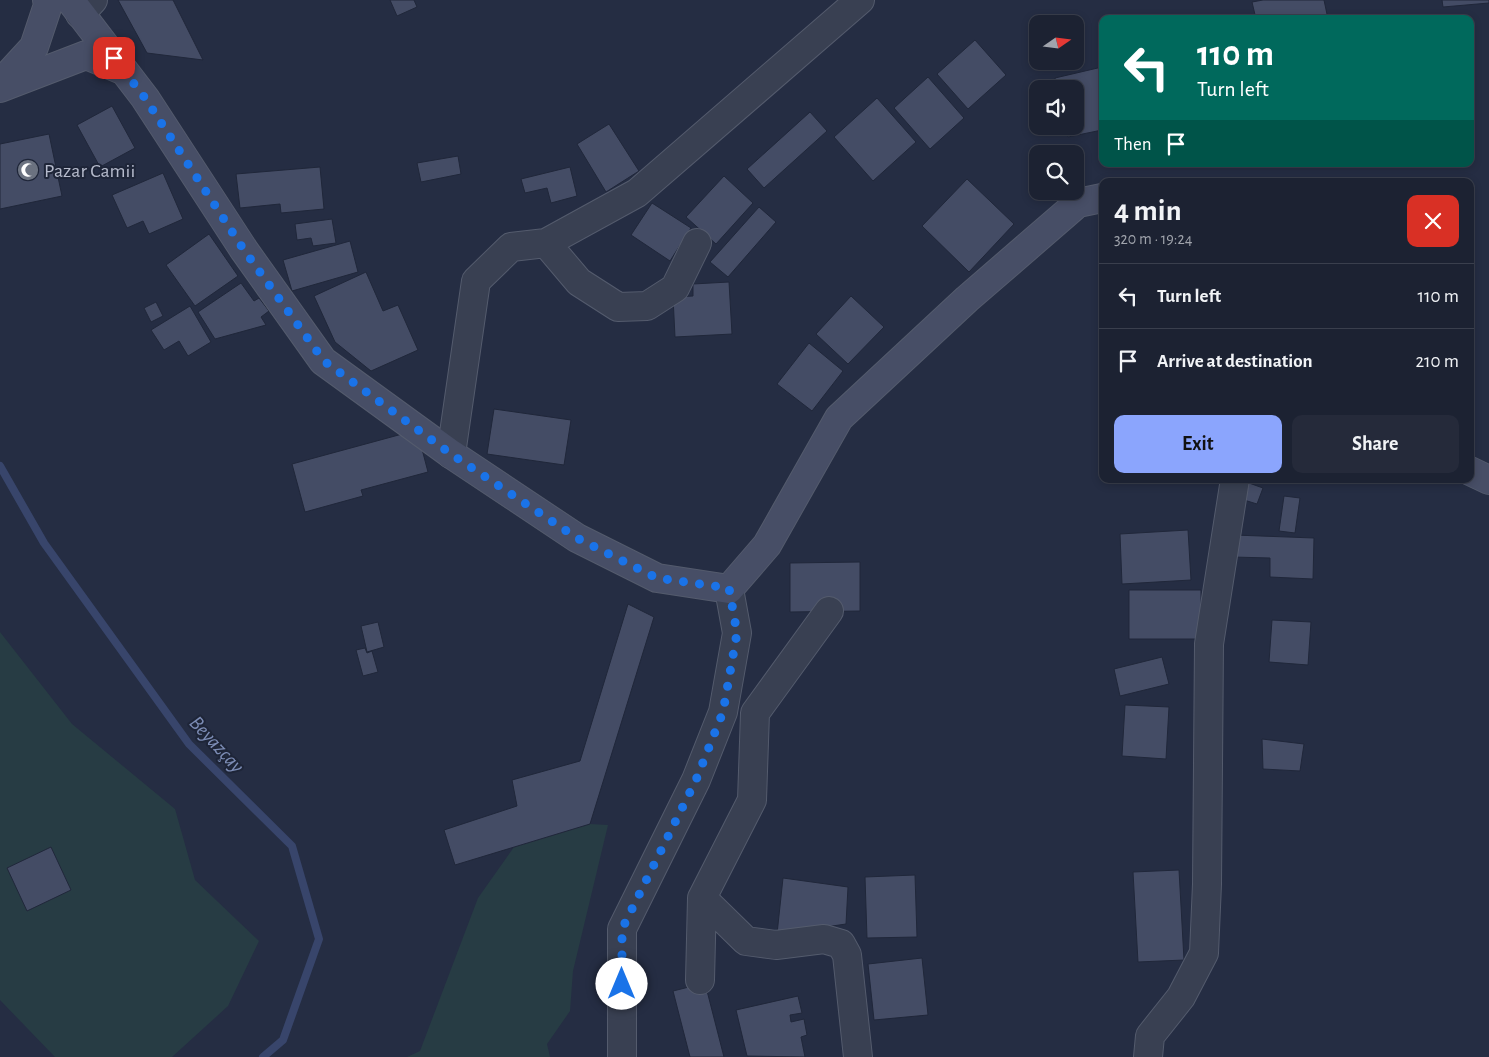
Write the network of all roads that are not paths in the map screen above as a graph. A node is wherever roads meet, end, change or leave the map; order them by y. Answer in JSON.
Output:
{"nodes":[{"id":1,"x":47,"y":0,"type":"edge"},
{"id":2,"x":860,"y":0,"type":"edge"},
{"id":3,"x":81,"y":5,"type":"edge"},
{"id":4,"x":125,"y":72,"type":"junction"},
{"id":5,"x":0,"y":80,"type":"edge"},
{"id":6,"x":0,"y":88,"type":"edge"},
{"id":7,"x":1099,"y":199,"type":"edge"},
{"id":8,"x":546,"y":243,"type":"junction"},
{"id":9,"x":697,"y":243,"type":"dead end"},
{"id":10,"x":451,"y":454,"type":"junction"},
{"id":11,"x":1474,"y":473,"type":"edge"},
{"id":12,"x":1489,"y":480,"type":"edge"},
{"id":13,"x":1234,"y":483,"type":"edge"},
{"id":14,"x":729,"y":588,"type":"junction"},
{"id":15,"x":829,"y":611,"type":"dead end"},
{"id":16,"x":723,"y":712,"type":"junction"},
{"id":17,"x":755,"y":713,"type":"junction"},
{"id":18,"x":702,"y":898,"type":"junction"},
{"id":19,"x":700,"y":980,"type":"dead end"},
{"id":20,"x":622,"y":1057,"type":"edge"},
{"id":21,"x":858,"y":1057,"type":"edge"},
{"id":22,"x":1148,"y":1057,"type":"edge"}],
"edges":[{"from":1,"to":5,"type":"street"},
{"from":2,"to":8,"type":"street"},
{"from":3,"to":4,"type":"street"},
{"from":4,"to":6,"type":"street"},
{"from":4,"to":10,"type":"street"},
{"from":7,"to":14,"type":"street"},
{"from":8,"to":9,"type":"street"},
{"from":8,"to":10,"type":"street"},
{"from":10,"to":14,"type":"street"},
{"from":11,"to":12,"type":"street"},
{"from":13,"to":22,"type":"street"},
{"from":14,"to":16,"type":"street"},
{"from":15,"to":17,"type":"street"},
{"from":16,"to":17,"type":"street"},
{"from":16,"to":20,"type":"street"},
{"from":17,"to":18,"type":"street"},
{"from":18,"to":19,"type":"street"},
{"from":18,"to":21,"type":"street"}]}
